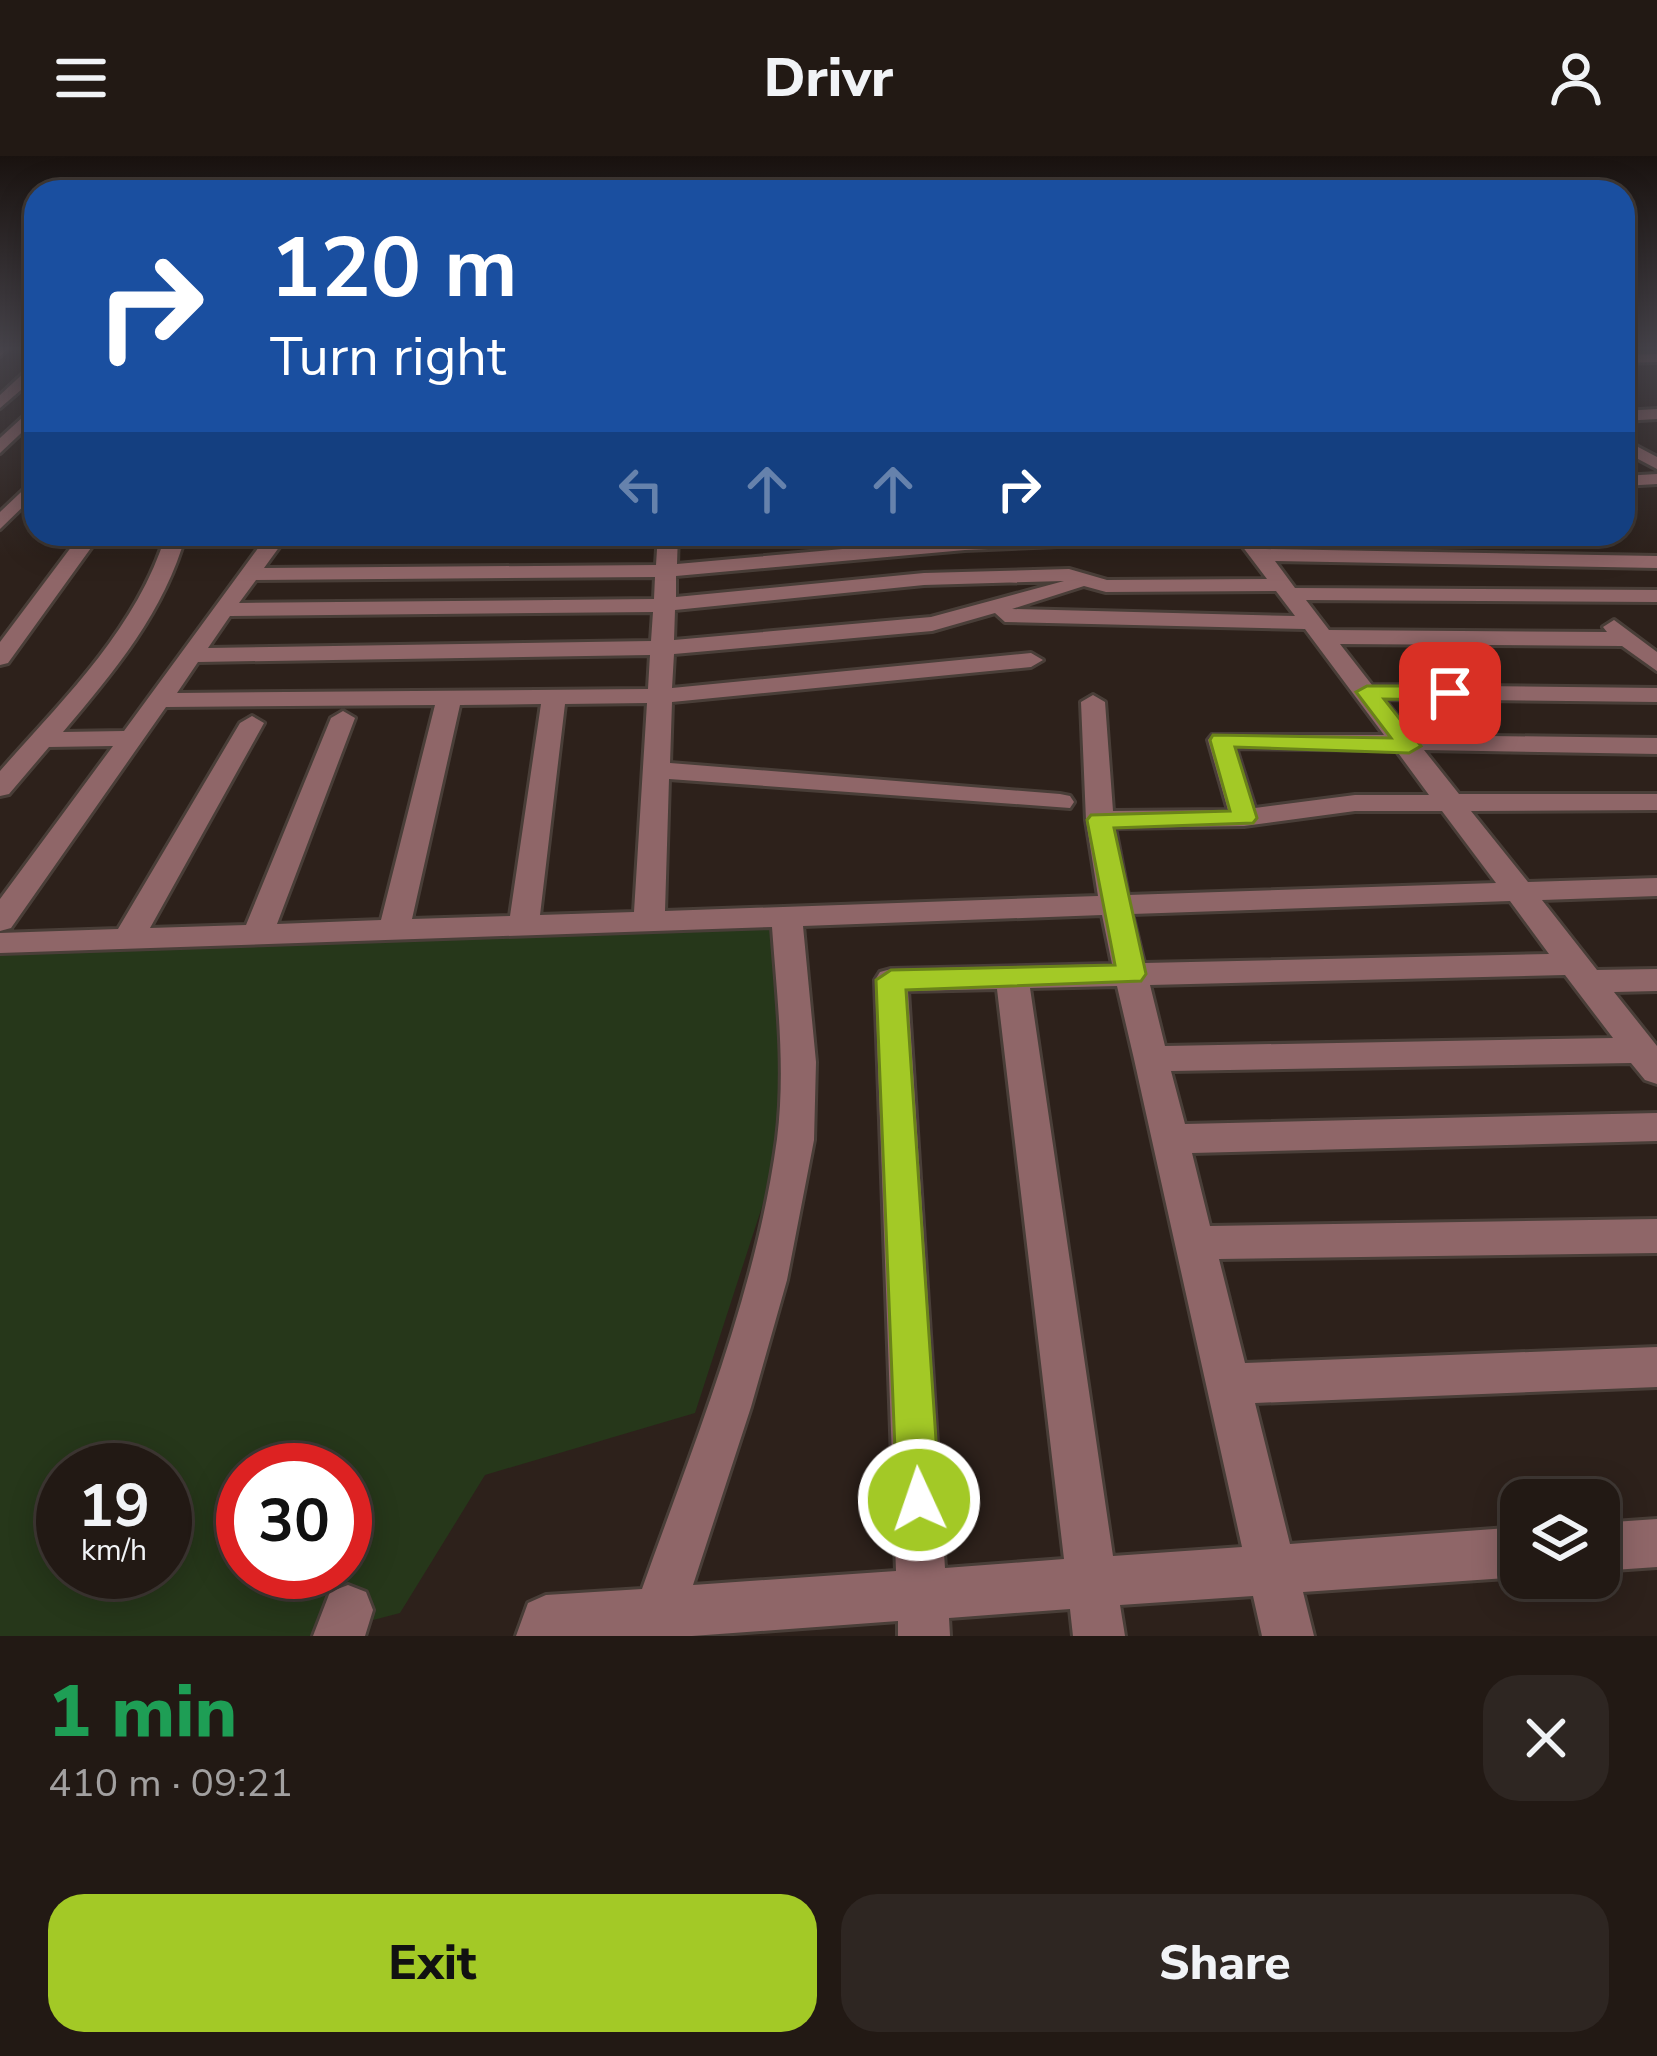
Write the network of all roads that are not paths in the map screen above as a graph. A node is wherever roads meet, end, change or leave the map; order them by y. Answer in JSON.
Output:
{"nodes":[{"id":1,"x":24,"y":496,"type":"edge"},
{"id":2,"x":0,"y":523,"type":"edge"},
{"id":3,"x":82,"y":546,"type":"edge"},
{"id":4,"x":172,"y":546,"type":"edge"},
{"id":5,"x":267,"y":546,"type":"edge"},
{"id":6,"x":667,"y":546,"type":"edge"},
{"id":7,"x":943,"y":546,"type":"edge"},
{"id":8,"x":1254,"y":546,"type":"edge"},
{"id":9,"x":1268,"y":546,"type":"edge"},
{"id":10,"x":1341,"y":546,"type":"edge"},
{"id":11,"x":1423,"y":546,"type":"edge"},
{"id":12,"x":1496,"y":546,"type":"edge"},
{"id":13,"x":1549,"y":546,"type":"edge"},
{"id":14,"x":1351,"y":556,"type":"junction"},
{"id":15,"x":1436,"y":558,"type":"junction"},
{"id":16,"x":1511,"y":559,"type":"junction"},
{"id":17,"x":1538,"y":560,"type":"junction"},
{"id":18,"x":1562,"y":560,"type":"junction"},
{"id":19,"x":1647,"y":562,"type":"edge"},
{"id":20,"x":666,"y":571,"type":"junction"},
{"id":21,"x":250,"y":574,"type":"junction"},
{"id":22,"x":1090,"y":581,"type":"junction"},
{"id":23,"x":1287,"y":590,"type":"junction"},
{"id":24,"x":1578,"y":596,"type":"junction"},
{"id":25,"x":1657,"y":596,"type":"edge"},
{"id":26,"x":664,"y":605,"type":"junction"},
{"id":27,"x":224,"y":610,"type":"junction"},
{"id":28,"x":969,"y":615,"type":"junction"},
{"id":29,"x":1319,"y":630,"type":"junction"},
{"id":30,"x":1628,"y":639,"type":"junction"},
{"id":31,"x":662,"y":647,"type":"junction"},
{"id":32,"x":192,"y":655,"type":"junction"},
{"id":33,"x":0,"y":658,"type":"edge"},
{"id":34,"x":1031,"y":659,"type":"dead end"},
{"id":35,"x":1657,"y":664,"type":"edge"},
{"id":36,"x":1367,"y":692,"type":"junction"},
{"id":37,"x":1657,"y":695,"type":"edge"},
{"id":38,"x":660,"y":696,"type":"junction"},
{"id":39,"x":554,"y":697,"type":"junction"},
{"id":40,"x":449,"y":698,"type":"junction"},
{"id":41,"x":159,"y":700,"type":"junction"},
{"id":42,"x":1093,"y":702,"type":"dead end"},
{"id":43,"x":343,"y":718,"type":"dead end"},
{"id":44,"x":252,"y":723,"type":"dead end"},
{"id":45,"x":132,"y":738,"type":"junction"},
{"id":46,"x":40,"y":740,"type":"junction"},
{"id":47,"x":1409,"y":746,"type":"junction"},
{"id":48,"x":1657,"y":746,"type":"edge"},
{"id":49,"x":656,"y":770,"type":"junction"},
{"id":50,"x":0,"y":788,"type":"edge"},
{"id":51,"x":1060,"y":802,"type":"dead end"},
{"id":52,"x":1454,"y":802,"type":"junction"},
{"id":53,"x":1657,"y":802,"type":"edge"},
{"id":54,"x":1244,"y":818,"type":"junction"},
{"id":55,"x":1100,"y":820,"type":"junction"},
{"id":56,"x":1657,"y":887,"type":"edge"},
{"id":57,"x":1522,"y":890,"type":"junction"},
{"id":58,"x":1114,"y":903,"type":"junction"},
{"id":59,"x":786,"y":914,"type":"junction"},
{"id":60,"x":649,"y":917,"type":"junction"},
{"id":61,"x":0,"y":921,"type":"edge"},
{"id":62,"x":524,"y":922,"type":"junction"},
{"id":63,"x":395,"y":927,"type":"junction"},
{"id":64,"x":258,"y":932,"type":"junction"},
{"id":65,"x":129,"y":938,"type":"junction"},
{"id":66,"x":0,"y":943,"type":"edge"},
{"id":67,"x":1583,"y":973,"type":"junction"},
{"id":68,"x":1131,"y":974,"type":"junction"},
{"id":69,"x":1012,"y":977,"type":"junction"},
{"id":70,"x":1657,"y":980,"type":"edge"},
{"id":71,"x":1151,"y":1059,"type":"junction"},
{"id":72,"x":1649,"y":1061,"type":"edge"},
{"id":73,"x":1657,"y":1127,"type":"edge"},
{"id":74,"x":1170,"y":1139,"type":"junction"},
{"id":75,"x":1657,"y":1236,"type":"edge"},
{"id":76,"x":1196,"y":1243,"type":"junction"},
{"id":77,"x":1657,"y":1367,"type":"edge"},
{"id":78,"x":1229,"y":1384,"type":"junction"},
{"id":79,"x":1657,"y":1543,"type":"edge"},
{"id":80,"x":1620,"y":1546,"type":"edge"},
{"id":81,"x":1500,"y":1554,"type":"edge"},
{"id":82,"x":1274,"y":1570,"type":"junction"},
{"id":83,"x":1093,"y":1582,"type":"junction"},
{"id":84,"x":658,"y":1611,"type":"junction"},
{"id":85,"x":924,"y":1615,"type":"edge"},
{"id":86,"x":717,"y":1622,"type":"edge"},
{"id":87,"x":542,"y":1636,"type":"edge"},
{"id":88,"x":1099,"y":1636,"type":"edge"},
{"id":89,"x":1288,"y":1636,"type":"edge"}],
"edges":[{"from":1,"to":2,"type":"street"},
{"from":3,"to":33,"type":"street"},
{"from":4,"to":46,"type":"street"},
{"from":5,"to":21,"type":"street"},
{"from":6,"to":20,"type":"street"},
{"from":7,"to":20,"type":"street"},
{"from":8,"to":23,"type":"street"},
{"from":9,"to":14,"type":"street"},
{"from":10,"to":14,"type":"street"},
{"from":11,"to":15,"type":"street"},
{"from":12,"to":16,"type":"street"},
{"from":13,"to":18,"type":"street"},
{"from":14,"to":15,"type":"street"},
{"from":15,"to":16,"type":"street"},
{"from":16,"to":17,"type":"street"},
{"from":17,"to":18,"type":"street"},
{"from":17,"to":24,"type":"street"},
{"from":18,"to":19,"type":"street"},
{"from":20,"to":21,"type":"street"},
{"from":20,"to":26,"type":"street"},
{"from":21,"to":27,"type":"street"},
{"from":22,"to":23,"type":"street"},
{"from":22,"to":26,"type":"street"},
{"from":22,"to":28,"type":"street"},
{"from":23,"to":24,"type":"street"},
{"from":23,"to":29,"type":"street"},
{"from":24,"to":25,"type":"street"},
{"from":24,"to":30,"type":"street"},
{"from":26,"to":27,"type":"street"},
{"from":26,"to":31,"type":"street"},
{"from":27,"to":32,"type":"street"},
{"from":28,"to":29,"type":"street"},
{"from":28,"to":31,"type":"street"},
{"from":29,"to":30,"type":"street"},
{"from":29,"to":36,"type":"street"},
{"from":30,"to":35,"type":"street"},
{"from":31,"to":32,"type":"street"},
{"from":31,"to":38,"type":"street"},
{"from":32,"to":41,"type":"street"},
{"from":34,"to":38,"type":"street"},
{"from":36,"to":37,"type":"street"},
{"from":36,"to":47,"type":"street"},
{"from":38,"to":39,"type":"street"},
{"from":38,"to":49,"type":"street"},
{"from":39,"to":40,"type":"street"},
{"from":39,"to":62,"type":"street"},
{"from":40,"to":41,"type":"street"},
{"from":40,"to":63,"type":"street"},
{"from":41,"to":45,"type":"street"},
{"from":42,"to":55,"type":"street"},
{"from":43,"to":64,"type":"street"},
{"from":44,"to":65,"type":"street"},
{"from":45,"to":46,"type":"street"},
{"from":45,"to":61,"type":"street"},
{"from":46,"to":50,"type":"street"},
{"from":47,"to":48,"type":"street"},
{"from":47,"to":52,"type":"street"},
{"from":47,"to":54,"type":"street"},
{"from":49,"to":51,"type":"street"},
{"from":49,"to":60,"type":"street"},
{"from":52,"to":53,"type":"street"},
{"from":52,"to":54,"type":"street"},
{"from":52,"to":57,"type":"street"},
{"from":54,"to":55,"type":"street"},
{"from":55,"to":58,"type":"street"},
{"from":56,"to":57,"type":"street"},
{"from":57,"to":58,"type":"street"},
{"from":57,"to":67,"type":"street"},
{"from":58,"to":59,"type":"street"},
{"from":58,"to":68,"type":"street"},
{"from":59,"to":60,"type":"street"},
{"from":59,"to":84,"type":"street"},
{"from":60,"to":62,"type":"street"},
{"from":62,"to":63,"type":"street"},
{"from":63,"to":64,"type":"street"},
{"from":64,"to":65,"type":"street"},
{"from":65,"to":66,"type":"street"},
{"from":67,"to":68,"type":"street"},
{"from":67,"to":70,"type":"street"},
{"from":67,"to":72,"type":"street"},
{"from":68,"to":69,"type":"street"},
{"from":68,"to":71,"type":"street"},
{"from":69,"to":83,"type":"street"},
{"from":69,"to":85,"type":"street"},
{"from":71,"to":72,"type":"street"},
{"from":71,"to":74,"type":"street"},
{"from":73,"to":74,"type":"street"},
{"from":74,"to":76,"type":"street"},
{"from":75,"to":76,"type":"street"},
{"from":76,"to":78,"type":"street"},
{"from":77,"to":78,"type":"street"},
{"from":78,"to":82,"type":"street"},
{"from":79,"to":80,"type":"street"},
{"from":81,"to":82,"type":"street"},
{"from":82,"to":83,"type":"street"},
{"from":82,"to":89,"type":"street"},
{"from":83,"to":85,"type":"street"},
{"from":83,"to":88,"type":"street"},
{"from":84,"to":86,"type":"street"},
{"from":84,"to":87,"type":"street"},
{"from":85,"to":86,"type":"street"}]}
